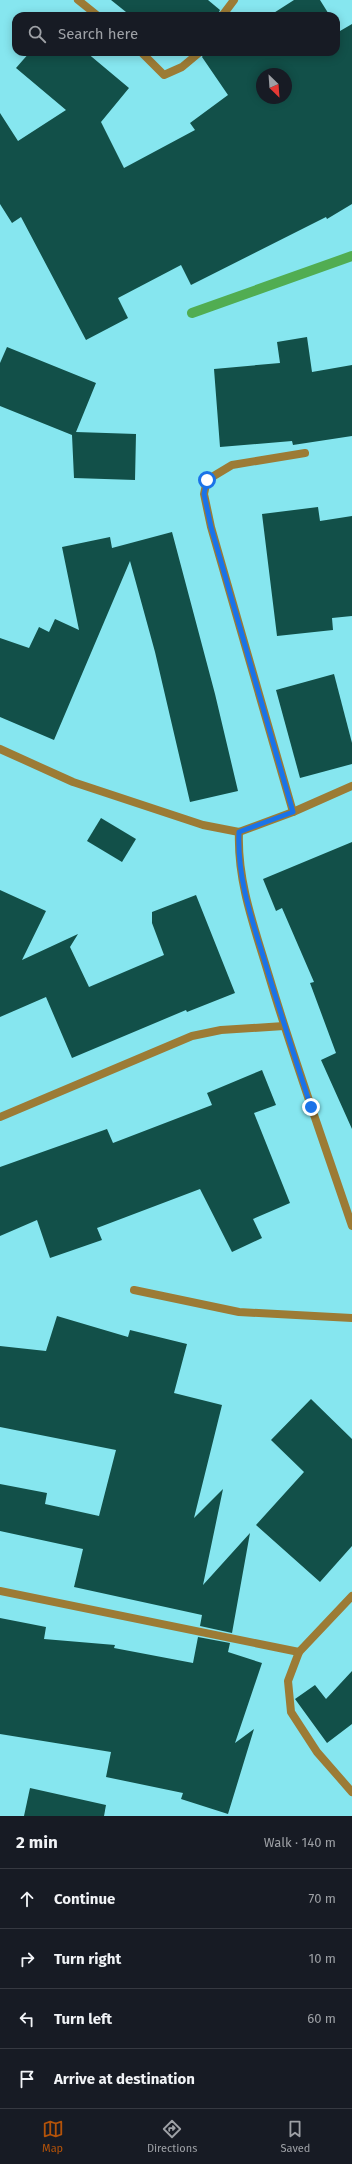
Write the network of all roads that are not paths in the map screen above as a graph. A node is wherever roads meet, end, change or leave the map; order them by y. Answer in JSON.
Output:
{"nodes":[{"id":1,"x":78,"y":0,"type":"edge"},
{"id":2,"x":234,"y":0,"type":"edge"},
{"id":3,"x":93,"y":12,"type":"edge"},
{"id":4,"x":225,"y":12,"type":"edge"},
{"id":5,"x":145,"y":56,"type":"edge"},
{"id":6,"x":195,"y":56,"type":"edge"},
{"id":7,"x":305,"y":453,"type":"dead end"},
{"id":8,"x":0,"y":749,"type":"edge"},
{"id":9,"x":352,"y":786,"type":"edge"},
{"id":10,"x":293,"y":812,"type":"junction"},
{"id":11,"x":239,"y":832,"type":"junction"},
{"id":12,"x":284,"y":1026,"type":"junction"},
{"id":13,"x":0,"y":1117,"type":"edge"},
{"id":14,"x":352,"y":1226,"type":"edge"},
{"id":15,"x":134,"y":1290,"type":"dead end"},
{"id":16,"x":352,"y":1318,"type":"edge"},
{"id":17,"x":0,"y":1591,"type":"edge"},
{"id":18,"x":352,"y":1596,"type":"edge"},
{"id":19,"x":299,"y":1652,"type":"junction"},
{"id":20,"x":352,"y":1792,"type":"edge"}],
"edges":[{"from":1,"to":3,"type":"street"},
{"from":2,"to":4,"type":"street"},
{"from":5,"to":6,"type":"street"},
{"from":7,"to":10,"type":"street"},
{"from":8,"to":11,"type":"street"},
{"from":9,"to":10,"type":"street"},
{"from":10,"to":11,"type":"street"},
{"from":11,"to":12,"type":"street"},
{"from":12,"to":13,"type":"street"},
{"from":12,"to":14,"type":"street"},
{"from":15,"to":16,"type":"street"},
{"from":17,"to":19,"type":"street"},
{"from":18,"to":19,"type":"street"},
{"from":19,"to":20,"type":"street"}]}
